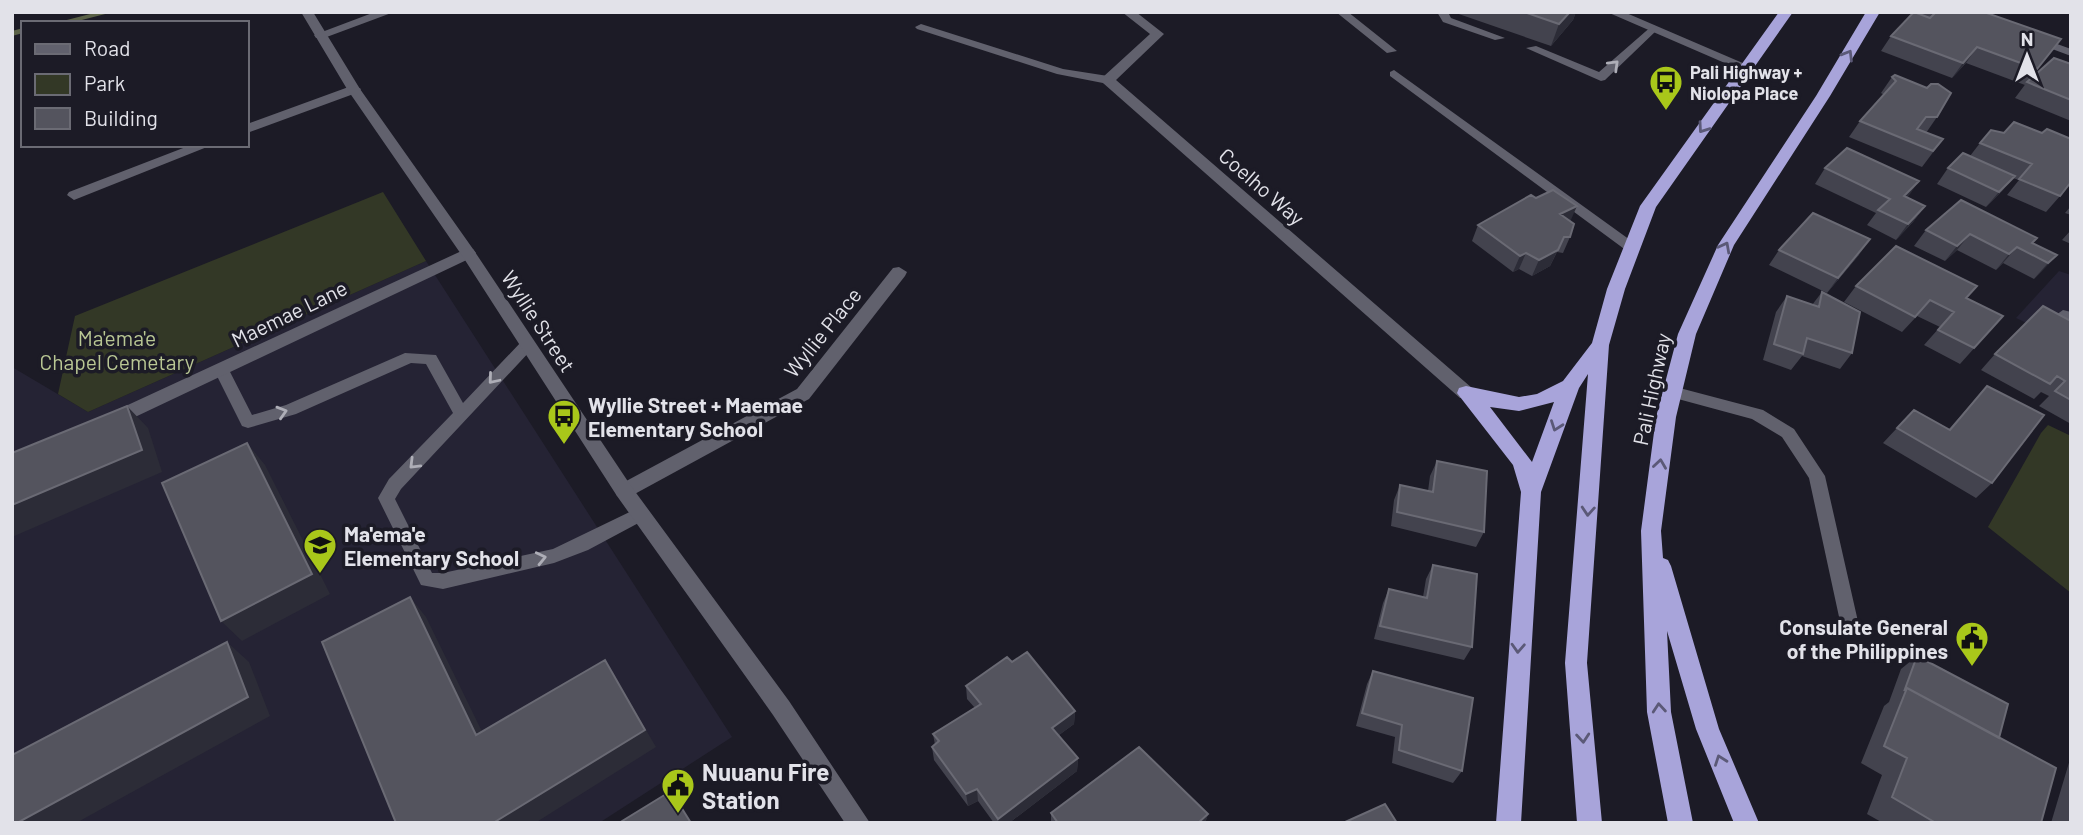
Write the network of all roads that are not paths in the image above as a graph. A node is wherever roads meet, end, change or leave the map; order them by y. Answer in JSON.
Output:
{"nodes":[{"id":1,"x":307,"y":12,"type":"edge"},
{"id":2,"x":388,"y":12,"type":"edge"},
{"id":3,"x":1128,"y":12,"type":"edge"},
{"id":4,"x":1341,"y":12,"type":"edge"},
{"id":5,"x":1442,"y":12,"type":"edge"},
{"id":6,"x":1613,"y":12,"type":"edge"},
{"id":7,"x":1786,"y":12,"type":"edge"},
{"id":8,"x":1873,"y":12,"type":"edge"},
{"id":9,"x":921,"y":27,"type":"dead end"},
{"id":10,"x":1653,"y":28,"type":"junction"},
{"id":11,"x":320,"y":34,"type":"junction"},
{"id":12,"x":2024,"y":35,"type":"edge"},
{"id":13,"x":1499,"y":38,"type":"dead end"},
{"id":14,"x":1532,"y":48,"type":"dead end"},
{"id":15,"x":1391,"y":51,"type":"dead end"},
{"id":16,"x":2071,"y":53,"type":"edge"},
{"id":17,"x":1746,"y":67,"type":"junction"},
{"id":18,"x":1394,"y":74,"type":"dead end"},
{"id":19,"x":1108,"y":80,"type":"junction"},
{"id":20,"x":354,"y":89,"type":"junction"},
{"id":21,"x":248,"y":130,"type":"edge"},
{"id":22,"x":200,"y":147,"type":"edge"},
{"id":23,"x":74,"y":195,"type":"dead end"},
{"id":24,"x":1632,"y":248,"type":"junction"},
{"id":25,"x":468,"y":253,"type":"junction"},
{"id":26,"x":900,"y":272,"type":"dead end"},
{"id":27,"x":527,"y":345,"type":"junction"},
{"id":28,"x":1600,"y":345,"type":"junction"},
{"id":29,"x":222,"y":370,"type":"junction"},
{"id":30,"x":1570,"y":386,"type":"junction"},
{"id":31,"x":1672,"y":392,"type":"junction"},
{"id":32,"x":1466,"y":393,"type":"junction"},
{"id":33,"x":462,"y":416,"type":"junction"},
{"id":34,"x":95,"y":428,"type":"edge"},
{"id":35,"x":624,"y":491,"type":"junction"},
{"id":36,"x":1531,"y":492,"type":"junction"},
{"id":37,"x":640,"y":514,"type":"junction"},
{"id":38,"x":1651,"y":531,"type":"junction"},
{"id":39,"x":1850,"y":626,"type":"dead end"},
{"id":40,"x":859,"y":823,"type":"edge"},
{"id":41,"x":1507,"y":823,"type":"edge"},
{"id":42,"x":1590,"y":823,"type":"edge"},
{"id":43,"x":1681,"y":823,"type":"edge"},
{"id":44,"x":1747,"y":823,"type":"edge"}],
"edges":[{"from":1,"to":11,"type":"street","name":"Wyllie Street"},
{"from":2,"to":11,"type":"street"},
{"from":3,"to":19,"type":"street"},
{"from":4,"to":15,"type":"lane"},
{"from":5,"to":13,"type":"lane"},
{"from":6,"to":10,"type":"street"},
{"from":7,"to":17,"type":"highway"},
{"from":31,"to":8,"type":"highway","name":"Pali Highway","one_way":true},
{"from":9,"to":19,"type":"lane"},
{"from":14,"to":10,"type":"lane","one_way":true},
{"from":10,"to":17,"type":"street"},
{"from":11,"to":20,"type":"street","name":"Wyllie Street"},
{"from":12,"to":16,"type":"lane"},
{"from":17,"to":24,"type":"highway","one_way":true},
{"from":18,"to":24,"type":"lane"},
{"from":19,"to":32,"type":"street","name":"Coelho Way"},
{"from":20,"to":21,"type":"street"},
{"from":20,"to":25,"type":"street","name":"Wyllie Street"},
{"from":22,"to":23,"type":"street"},
{"from":24,"to":28,"type":"highway"},
{"from":25,"to":27,"type":"street","name":"Wyllie Street"},
{"from":25,"to":29,"type":"street","name":"Maemae Lane"},
{"from":26,"to":35,"type":"street","name":"Wyllie Place"},
{"from":27,"to":33,"type":"lane","one_way":true},
{"from":27,"to":35,"type":"street","name":"Wyllie Street"},
{"from":28,"to":30,"type":"highway"},
{"from":28,"to":42,"type":"highway","one_way":true},
{"from":29,"to":33,"type":"lane","one_way":true},
{"from":29,"to":34,"type":"street","name":"Maemae Lane"},
{"from":30,"to":32,"type":"highway"},
{"from":30,"to":36,"type":"highway","one_way":true},
{"from":38,"to":31,"type":"highway","name":"Pali Highway","one_way":true},
{"from":31,"to":39,"type":"lane"},
{"from":32,"to":36,"type":"highway"},
{"from":33,"to":37,"type":"lane","one_way":true},
{"from":35,"to":37,"type":"street","name":"Wyllie Street"},
{"from":36,"to":41,"type":"highway","one_way":true},
{"from":37,"to":40,"type":"street","name":"Wyllie Street"},
{"from":43,"to":38,"type":"highway","name":"Pali Highway","one_way":true},
{"from":44,"to":38,"type":"highway","one_way":true}]}
